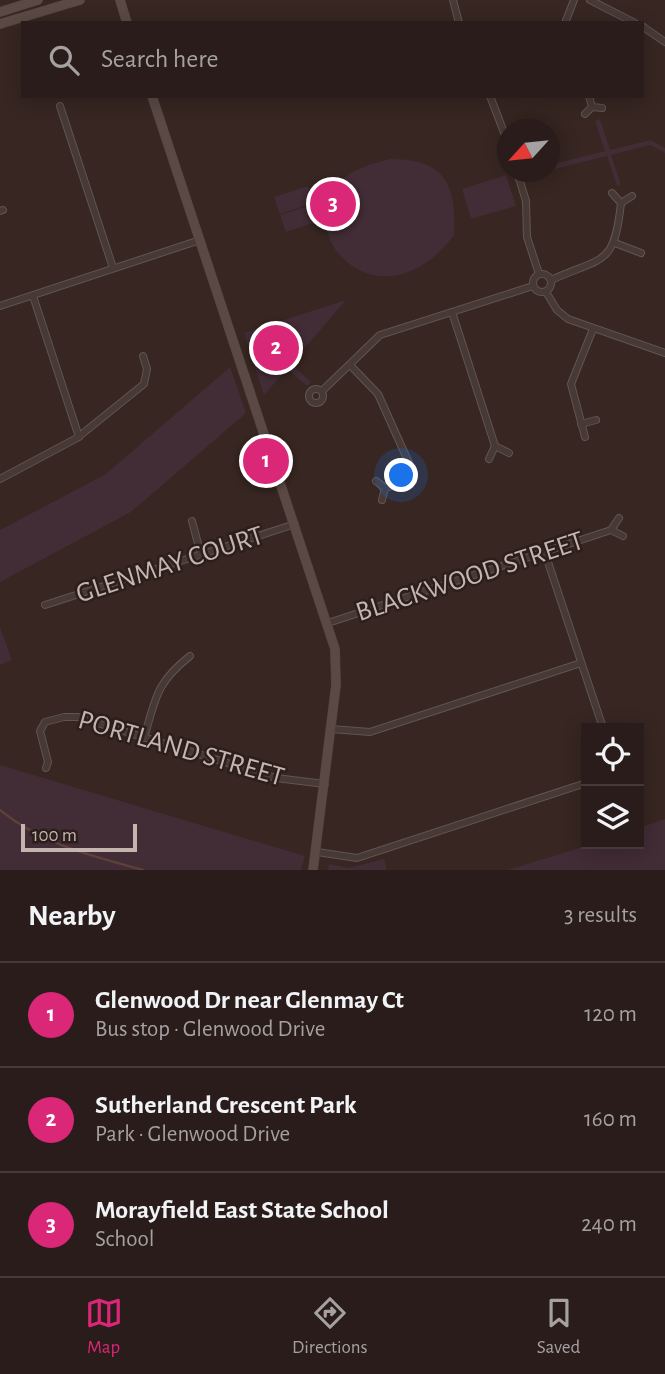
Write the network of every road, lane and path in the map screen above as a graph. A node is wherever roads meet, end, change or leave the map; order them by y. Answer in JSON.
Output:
{"nodes":[{"id":1,"x":38,"y":0,"type":"edge"},
{"id":2,"x":80,"y":0,"type":"edge"},
{"id":3,"x":120,"y":0,"type":"edge"},
{"id":4,"x":453,"y":0,"type":"edge"},
{"id":5,"x":574,"y":0,"type":"edge"},
{"id":6,"x":590,"y":0,"type":"edge"},
{"id":7,"x":0,"y":12,"type":"edge"},
{"id":8,"x":126,"y":21,"type":"edge"},
{"id":9,"x":458,"y":21,"type":"edge"},
{"id":10,"x":566,"y":21,"type":"edge"},
{"id":11,"x":631,"y":21,"type":"edge"},
{"id":12,"x":0,"y":24,"type":"edge"},
{"id":13,"x":644,"y":27,"type":"edge"},
{"id":14,"x":665,"y":43,"type":"edge"},
{"id":15,"x":153,"y":98,"type":"edge"},
{"id":16,"x":491,"y":98,"type":"edge"},
{"id":17,"x":590,"y":98,"type":"edge"},
{"id":18,"x":60,"y":106,"type":"dead end"},
{"id":19,"x":592,"y":107,"type":"junction"},
{"id":20,"x":602,"y":108,"type":"dead end"},
{"id":21,"x":585,"y":114,"type":"dead end"},
{"id":22,"x":499,"y":119,"type":"edge"},
{"id":23,"x":520,"y":182,"type":"edge"},
{"id":24,"x":612,"y":193,"type":"dead end"},
{"id":25,"x":632,"y":195,"type":"dead end"},
{"id":26,"x":621,"y":202,"type":"junction"},
{"id":27,"x":200,"y":240,"type":"junction"},
{"id":28,"x":615,"y":243,"type":"junction"},
{"id":29,"x":641,"y":253,"type":"dead end"},
{"id":30,"x":113,"y":268,"type":"junction"},
{"id":31,"x":539,"y":274,"type":"junction"},
{"id":32,"x":551,"y":280,"type":"junction"},
{"id":33,"x":533,"y":286,"type":"junction"},
{"id":34,"x":545,"y":292,"type":"junction"},
{"id":35,"x":33,"y":296,"type":"junction"},
{"id":36,"x":0,"y":306,"type":"edge"},
{"id":37,"x":452,"y":312,"type":"junction"},
{"id":38,"x":593,"y":328,"type":"junction"},
{"id":39,"x":665,"y":353,"type":"edge"},
{"id":40,"x":143,"y":356,"type":"dead end"},
{"id":41,"x":349,"y":365,"type":"junction"},
{"id":42,"x":322,"y":391,"type":"dead end"},
{"id":43,"x":596,"y":420,"type":"dead end"},
{"id":44,"x":581,"y":424,"type":"junction"},
{"id":45,"x":79,"y":437,"type":"junction"},
{"id":46,"x":585,"y":437,"type":"dead end"},
{"id":47,"x":495,"y":446,"type":"junction"},
{"id":48,"x":509,"y":453,"type":"dead end"},
{"id":49,"x":489,"y":459,"type":"dead end"},
{"id":50,"x":0,"y":479,"type":"edge"},
{"id":51,"x":376,"y":481,"type":"dead end"},
{"id":52,"x":385,"y":488,"type":"junction"},
{"id":53,"x":382,"y":500,"type":"dead end"},
{"id":54,"x":619,"y":518,"type":"dead end"},
{"id":55,"x":192,"y":521,"type":"dead end"},
{"id":56,"x":295,"y":524,"type":"junction"},
{"id":57,"x":611,"y":530,"type":"junction"},
{"id":58,"x":623,"y":536,"type":"dead end"},
{"id":59,"x":545,"y":553,"type":"junction"},
{"id":60,"x":201,"y":555,"type":"junction"},
{"id":61,"x":45,"y":605,"type":"dead end"},
{"id":62,"x":328,"y":623,"type":"junction"},
{"id":63,"x":191,"y":656,"type":"dead end"},
{"id":64,"x":582,"y":663,"type":"junction"},
{"id":65,"x":601,"y":723,"type":"edge"},
{"id":66,"x":331,"y":729,"type":"junction"},
{"id":67,"x":144,"y":738,"type":"junction"},
{"id":68,"x":46,"y":768,"type":"dead end"},
{"id":69,"x":324,"y":784,"type":"junction"},
{"id":70,"x":581,"y":785,"type":"edge"},
{"id":71,"x":317,"y":852,"type":"junction"},
{"id":72,"x":313,"y":870,"type":"edge"}],
"edges":[{"from":1,"to":7,"type":"street"},
{"from":2,"to":12,"type":"street"},
{"from":3,"to":8,"type":"street"},
{"from":4,"to":9,"type":"street"},
{"from":5,"to":10,"type":"street"},
{"from":6,"to":11,"type":"street"},
{"from":13,"to":14,"type":"street"},
{"from":15,"to":27,"type":"street"},
{"from":16,"to":22,"type":"street"},
{"from":17,"to":19,"type":"street"},
{"from":18,"to":30,"type":"street"},
{"from":19,"to":20,"type":"street"},
{"from":19,"to":21,"type":"street"},
{"from":23,"to":31,"type":"street"},
{"from":24,"to":26,"type":"street"},
{"from":25,"to":26,"type":"street"},
{"from":26,"to":28,"type":"street"},
{"from":27,"to":30,"type":"street"},
{"from":27,"to":56,"type":"street"},
{"from":28,"to":29,"type":"street"},
{"from":28,"to":32,"type":"street"},
{"from":30,"to":35,"type":"street"},
{"from":31,"to":32,"type":"street"},
{"from":31,"to":33,"type":"street"},
{"from":32,"to":34,"type":"street"},
{"from":33,"to":34,"type":"street"},
{"from":33,"to":37,"type":"street"},
{"from":34,"to":38,"type":"street"},
{"from":35,"to":36,"type":"street"},
{"from":35,"to":45,"type":"street"},
{"from":37,"to":41,"type":"street"},
{"from":37,"to":47,"type":"street"},
{"from":38,"to":39,"type":"street"},
{"from":38,"to":44,"type":"street"},
{"from":40,"to":45,"type":"street"},
{"from":41,"to":42,"type":"street"},
{"from":41,"to":52,"type":"street"},
{"from":43,"to":44,"type":"street"},
{"from":44,"to":46,"type":"street"},
{"from":45,"to":50,"type":"street"},
{"from":47,"to":48,"type":"street"},
{"from":47,"to":49,"type":"street"},
{"from":51,"to":52,"type":"street"},
{"from":52,"to":53,"type":"street"},
{"from":54,"to":57,"type":"street","name":"BLACKWOOD STREET"},
{"from":55,"to":60,"type":"street"},
{"from":56,"to":60,"type":"street","name":"GLENMAY COURT"},
{"from":56,"to":62,"type":"street"},
{"from":57,"to":58,"type":"street","name":"BLACKWOOD STREET"},
{"from":57,"to":59,"type":"street","name":"BLACKWOOD STREET"},
{"from":59,"to":62,"type":"street","name":"BLACKWOOD STREET"},
{"from":59,"to":64,"type":"street"},
{"from":60,"to":61,"type":"street","name":"GLENMAY COURT"},
{"from":62,"to":66,"type":"street"},
{"from":63,"to":67,"type":"street"},
{"from":64,"to":65,"type":"street"},
{"from":64,"to":66,"type":"street"},
{"from":66,"to":69,"type":"street"},
{"from":67,"to":68,"type":"street","name":"PORTLAND STREET"},
{"from":67,"to":69,"type":"street","name":"PORTLAND STREET"},
{"from":69,"to":71,"type":"street"},
{"from":70,"to":71,"type":"street"},
{"from":71,"to":72,"type":"street"}]}
